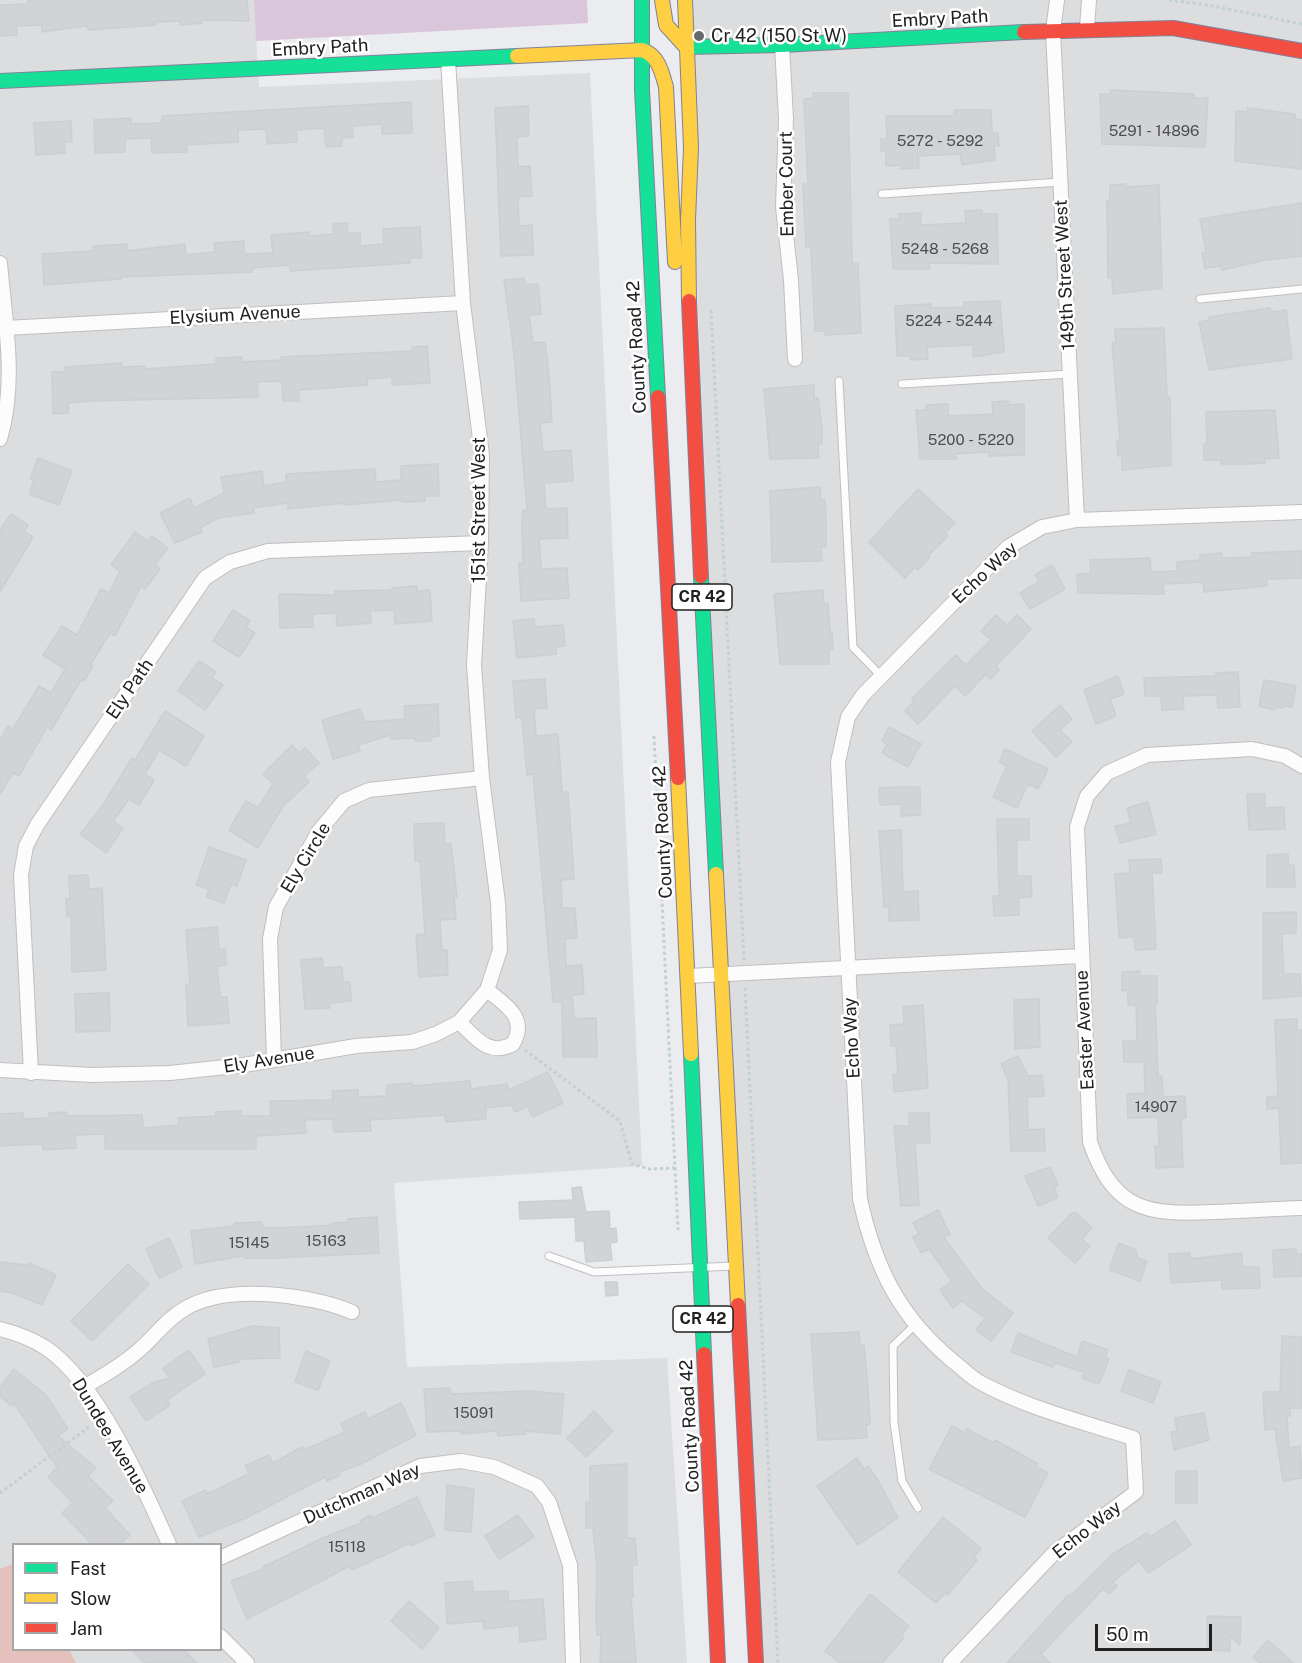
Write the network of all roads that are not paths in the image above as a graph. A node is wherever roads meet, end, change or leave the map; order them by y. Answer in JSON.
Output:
{"nodes":[{"id":1,"x":642,"y":0,"type":"edge"},
{"id":2,"x":662,"y":0,"type":"edge"},
{"id":3,"x":685,"y":0,"type":"edge"},
{"id":4,"x":1057,"y":0,"type":"edge"},
{"id":5,"x":1089,"y":0,"type":"edge"},
{"id":6,"x":1087,"y":28,"type":"junction"},
{"id":7,"x":1053,"y":31,"type":"junction"},
{"id":8,"x":782,"y":45,"type":"junction"},
{"id":9,"x":687,"y":47,"type":"junction"},
{"id":10,"x":642,"y":50,"type":"junction"},
{"id":11,"x":1302,"y":51,"type":"edge"},
{"id":12,"x":448,"y":60,"type":"junction"},
{"id":13,"x":0,"y":81,"type":"edge"},
{"id":14,"x":1061,"y":182,"type":"junction"},
{"id":15,"x":882,"y":194,"type":"dead end"},
{"id":16,"x":0,"y":263,"type":"edge"},
{"id":17,"x":1302,"y":289,"type":"edge"},
{"id":18,"x":1200,"y":299,"type":"dead end"},
{"id":19,"x":463,"y":303,"type":"junction"},
{"id":20,"x":6,"y":328,"type":"junction"},
{"id":21,"x":690,"y":349,"type":"junction"},
{"id":22,"x":795,"y":359,"type":"dead end"},
{"id":23,"x":1070,"y":374,"type":"junction"},
{"id":24,"x":839,"y":381,"type":"dead end"},
{"id":25,"x":902,"y":384,"type":"dead end"},
{"id":26,"x":0,"y":439,"type":"edge"},
{"id":27,"x":1302,"y":512,"type":"edge"},
{"id":28,"x":1077,"y":520,"type":"junction"},
{"id":29,"x":482,"y":543,"type":"junction"},
{"id":30,"x":881,"y":676,"type":"junction"},
{"id":31,"x":1302,"y":766,"type":"edge"},
{"id":32,"x":482,"y":778,"type":"junction"},
{"id":33,"x":1081,"y":956,"type":"junction"},
{"id":34,"x":498,"y":960,"type":"joint"},
{"id":35,"x":848,"y":968,"type":"junction"},
{"id":36,"x":724,"y":974,"type":"junction"},
{"id":37,"x":688,"y":976,"type":"junction"},
{"id":38,"x":487,"y":990,"type":"junction"},
{"id":39,"x":459,"y":1022,"type":"junction"},
{"id":40,"x":274,"y":1059,"type":"junction"},
{"id":41,"x":0,"y":1070,"type":"edge"},
{"id":42,"x":31,"y":1073,"type":"junction"},
{"id":43,"x":1302,"y":1208,"type":"edge"},
{"id":44,"x":549,"y":1256,"type":"dead end"},
{"id":45,"x":738,"y":1266,"type":"junction"},
{"id":46,"x":701,"y":1267,"type":"junction"},
{"id":47,"x":352,"y":1312,"type":"dead end"},
{"id":48,"x":916,"y":1324,"type":"junction"},
{"id":49,"x":0,"y":1329,"type":"edge"},
{"id":50,"x":84,"y":1387,"type":"junction"},
{"id":51,"x":918,"y":1508,"type":"dead end"},
{"id":52,"x":168,"y":1543,"type":"edge"},
{"id":53,"x":222,"y":1557,"type":"edge"},
{"id":54,"x":222,"y":1638,"type":"edge"},
{"id":55,"x":247,"y":1663,"type":"edge"},
{"id":56,"x":573,"y":1663,"type":"edge"},
{"id":57,"x":718,"y":1663,"type":"edge"},
{"id":58,"x":756,"y":1663,"type":"edge"},
{"id":59,"x":950,"y":1663,"type":"edge"}],
"edges":[{"from":1,"to":10,"type":"main road","name":"County Road 42","number":"CR 42"},
{"from":2,"to":9,"type":"main road"},
{"from":3,"to":9,"type":"main road","number":"CR 42"},
{"from":4,"to":7,"type":"street","name":"149th Street West"},
{"from":5,"to":6,"type":"street"},
{"from":6,"to":7,"type":"main road","name":"Embry Path"},
{"from":6,"to":11,"type":"main road","name":"Embry Path"},
{"from":7,"to":8,"type":"main road","name":"Embry Path"},
{"from":7,"to":14,"type":"street","name":"149th Street West"},
{"from":8,"to":9,"type":"main road","name":"Embry Path"},
{"from":8,"to":22,"type":"street","name":"Ember Court"},
{"from":9,"to":21,"type":"main road","number":"CR 42"},
{"from":10,"to":12,"type":"main road","name":"Embry Path"},
{"from":10,"to":21,"type":"main road"},
{"from":10,"to":37,"type":"main road","name":"County Road 42","number":"CR 42"},
{"from":12,"to":13,"type":"main road","name":"Embry Path"},
{"from":12,"to":19,"type":"street","name":"151st Street West"},
{"from":14,"to":15,"type":"lane"},
{"from":14,"to":23,"type":"street","name":"149th Street West"},
{"from":16,"to":20,"type":"street"},
{"from":17,"to":18,"type":"lane"},
{"from":19,"to":20,"type":"street","name":"Elysium Avenue"},
{"from":19,"to":29,"type":"street","name":"151st Street West"},
{"from":20,"to":26,"type":"street"},
{"from":21,"to":36,"type":"main road","number":"CR 42"},
{"from":23,"to":25,"type":"lane"},
{"from":23,"to":28,"type":"street","name":"149th Street West"},
{"from":24,"to":30,"type":"lane"},
{"from":27,"to":28,"type":"street","name":"Echo Way"},
{"from":28,"to":30,"type":"street","name":"Echo Way"},
{"from":29,"to":32,"type":"street","name":"151st Street West"},
{"from":29,"to":42,"type":"street","name":"Ely Path"},
{"from":30,"to":35,"type":"street","name":"Echo Way"},
{"from":31,"to":33,"type":"street"},
{"from":32,"to":34,"type":"street","name":"151st Street West"},
{"from":32,"to":40,"type":"street","name":"Ely Circle"},
{"from":33,"to":35,"type":"street","name":"Easter Avenue"},
{"from":33,"to":43,"type":"street","name":"Easter Avenue"},
{"from":34,"to":38,"type":"street","name":"Ely Avenue"},
{"from":35,"to":36,"type":"street","name":"Easter Avenue"},
{"from":35,"to":48,"type":"street","name":"Echo Way"},
{"from":36,"to":37,"type":"street","name":"Easter Avenue"},
{"from":36,"to":45,"type":"main road","number":"CR 42"},
{"from":37,"to":46,"type":"main road","name":"County Road 42","number":"CR 42"},
{"from":38,"to":39,"type":"street","name":"Ely Avenue"},
{"from":38,"to":39,"type":"street"},
{"from":39,"to":40,"type":"street","name":"Ely Avenue"},
{"from":40,"to":42,"type":"street","name":"Ely Avenue"},
{"from":41,"to":42,"type":"street","name":"Ely Avenue"},
{"from":44,"to":46,"type":"lane"},
{"from":45,"to":46,"type":"lane"},
{"from":45,"to":58,"type":"main road","number":"CR 42"},
{"from":46,"to":57,"type":"main road","name":"County Road 42","number":"CR 42"},
{"from":47,"to":50,"type":"street"},
{"from":48,"to":51,"type":"lane"},
{"from":48,"to":59,"type":"street","name":"Echo Way"},
{"from":49,"to":50,"type":"street","name":"Dundee Avenue"},
{"from":50,"to":52,"type":"street","name":"Dundee Avenue"},
{"from":53,"to":56,"type":"street","name":"Dutchman Way"},
{"from":54,"to":55,"type":"street"}]}
